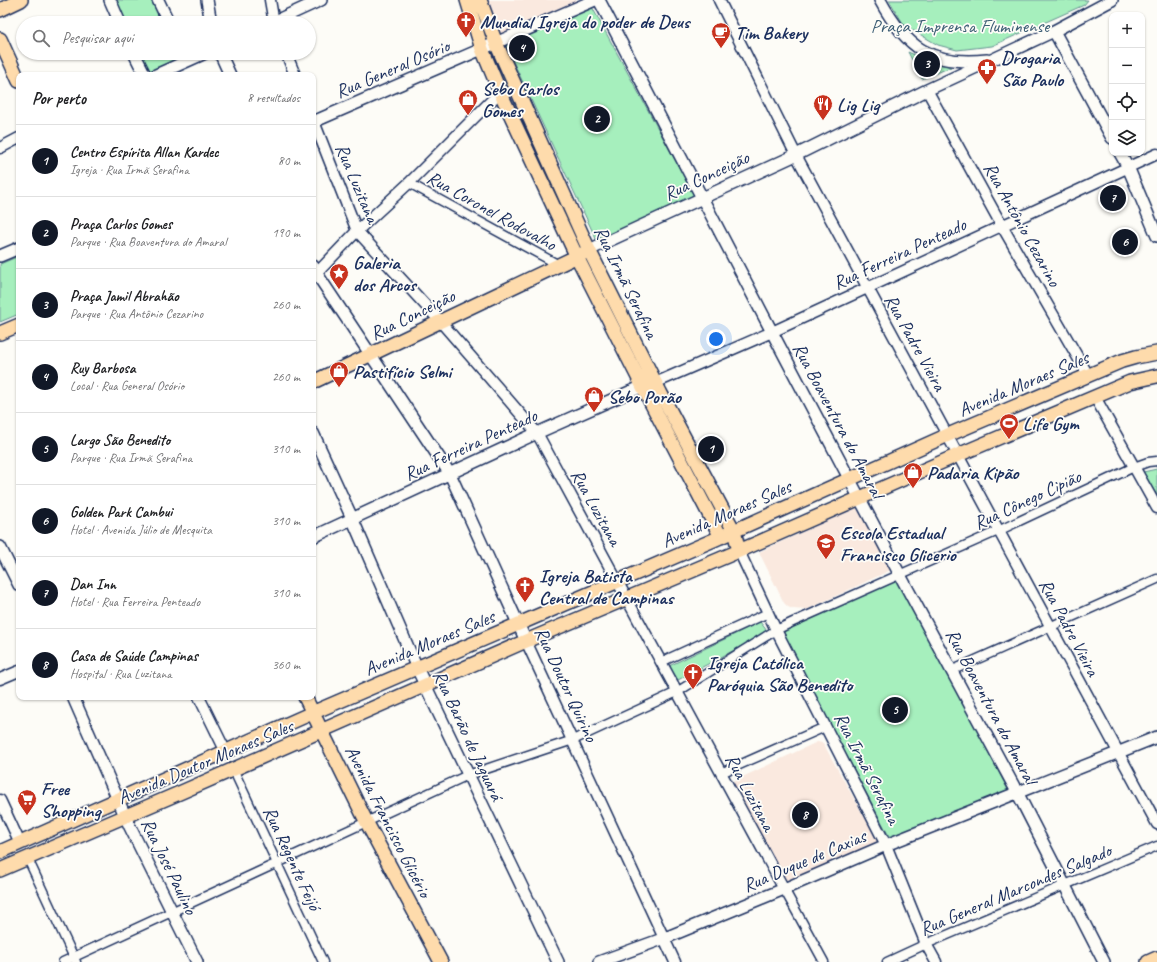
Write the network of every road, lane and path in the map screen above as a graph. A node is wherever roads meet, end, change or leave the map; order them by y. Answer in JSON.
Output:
{"nodes":[{"id":1,"x":21,"y":0,"type":"edge"},
{"id":2,"x":110,"y":0,"type":"edge"},
{"id":3,"x":158,"y":0,"type":"edge"},
{"id":4,"x":207,"y":0,"type":"edge"},
{"id":5,"x":270,"y":0,"type":"edge"},
{"id":6,"x":321,"y":0,"type":"edge"},
{"id":7,"x":467,"y":0,"type":"edge"},
{"id":8,"x":480,"y":0,"type":"edge"},
{"id":9,"x":595,"y":0,"type":"edge"},
{"id":10,"x":599,"y":0,"type":"edge"},
{"id":11,"x":720,"y":0,"type":"edge"},
{"id":12,"x":880,"y":0,"type":"edge"},
{"id":13,"x":1112,"y":0,"type":"edge"},
{"id":14,"x":1097,"y":4,"type":"edge"},
{"id":15,"x":0,"y":10,"type":"edge"},
{"id":16,"x":117,"y":16,"type":"edge"},
{"id":17,"x":166,"y":16,"type":"edge"},
{"id":18,"x":210,"y":16,"type":"edge"},
{"id":19,"x":271,"y":16,"type":"edge"},
{"id":20,"x":287,"y":16,"type":"edge"},
{"id":21,"x":1054,"y":31,"type":"junction"},
{"id":22,"x":0,"y":39,"type":"edge"},
{"id":23,"x":496,"y":43,"type":"junction"},
{"id":24,"x":482,"y":49,"type":"junction"},
{"id":25,"x":995,"y":59,"type":"junction"},
{"id":26,"x":138,"y":60,"type":"edge"},
{"id":27,"x":180,"y":60,"type":"edge"},
{"id":28,"x":223,"y":60,"type":"edge"},
{"id":29,"x":289,"y":60,"type":"edge"},
{"id":30,"x":144,"y":72,"type":"edge"},
{"id":31,"x":161,"y":72,"type":"edge"},
{"id":32,"x":229,"y":72,"type":"edge"},
{"id":33,"x":294,"y":72,"type":"edge"},
{"id":34,"x":16,"y":74,"type":"edge"},
{"id":35,"x":927,"y":90,"type":"junction"},
{"id":36,"x":500,"y":92,"type":"junction"},
{"id":37,"x":316,"y":120,"type":"edge"},
{"id":38,"x":316,"y":128,"type":"edge"},
{"id":39,"x":1109,"y":132,"type":"edge"},
{"id":40,"x":16,"y":140,"type":"edge"},
{"id":41,"x":0,"y":148,"type":"edge"},
{"id":42,"x":1157,"y":154,"type":"edge"},
{"id":43,"x":796,"y":155,"type":"junction"},
{"id":44,"x":1122,"y":156,"type":"edge"},
{"id":45,"x":1128,"y":167,"type":"junction"},
{"id":46,"x":409,"y":182,"type":"junction"},
{"id":47,"x":702,"y":198,"type":"junction"},
{"id":48,"x":1002,"y":226,"type":"junction"},
{"id":49,"x":357,"y":231,"type":"junction"},
{"id":50,"x":1157,"y":236,"type":"edge"},
{"id":51,"x":16,"y":249,"type":"edge"},
{"id":52,"x":589,"y":250,"type":"junction"},
{"id":53,"x":0,"y":256,"type":"edge"},
{"id":54,"x":577,"y":257,"type":"junction"},
{"id":55,"x":559,"y":265,"type":"junction"},
{"id":56,"x":316,"y":270,"type":"edge"},
{"id":57,"x":316,"y":275,"type":"edge"},
{"id":58,"x":867,"y":288,"type":"junction"},
{"id":59,"x":440,"y":321,"type":"junction"},
{"id":60,"x":16,"y":326,"type":"edge"},
{"id":61,"x":772,"y":332,"type":"junction"},
{"id":62,"x":0,"y":333,"type":"edge"},
{"id":63,"x":1157,"y":353,"type":"edge"},
{"id":64,"x":371,"y":355,"type":"junction"},
{"id":65,"x":1088,"y":376,"type":"junction"},
{"id":66,"x":1157,"y":376,"type":"edge"},
{"id":67,"x":316,"y":381,"type":"edge"},
{"id":68,"x":649,"y":385,"type":"junction"},
{"id":69,"x":1095,"y":397,"type":"junction"},
{"id":70,"x":537,"y":433,"type":"junction"},
{"id":71,"x":948,"y":435,"type":"junction"},
{"id":72,"x":316,"y":440,"type":"edge"},
{"id":73,"x":958,"y":455,"type":"junction"},
{"id":74,"x":1157,"y":461,"type":"edge"},
{"id":75,"x":1134,"y":467,"type":"junction"},
{"id":76,"x":450,"y":474,"type":"junction"},
{"id":77,"x":850,"y":480,"type":"junction"},
{"id":78,"x":860,"y":498,"type":"junction"},
{"id":79,"x":1157,"y":508,"type":"edge"},
{"id":80,"x":352,"y":518,"type":"junction"},
{"id":81,"x":998,"y":531,"type":"junction"},
{"id":82,"x":734,"y":532,"type":"junction"},
{"id":83,"x":316,"y":536,"type":"edge"},
{"id":84,"x":721,"y":536,"type":"junction"},
{"id":85,"x":0,"y":547,"type":"edge"},
{"id":86,"x":739,"y":551,"type":"junction"},
{"id":87,"x":900,"y":574,"type":"junction"},
{"id":88,"x":16,"y":579,"type":"edge"},
{"id":89,"x":1157,"y":579,"type":"edge"},
{"id":90,"x":618,"y":581,"type":"junction"},
{"id":91,"x":627,"y":598,"type":"junction"},
{"id":92,"x":768,"y":613,"type":"junction"},
{"id":93,"x":519,"y":624,"type":"junction"},
{"id":94,"x":1052,"y":627,"type":"junction"},
{"id":95,"x":776,"y":630,"type":"junction"},
{"id":96,"x":526,"y":641,"type":"junction"},
{"id":97,"x":661,"y":662,"type":"junction"},
{"id":98,"x":417,"y":668,"type":"junction"},
{"id":99,"x":953,"y":670,"type":"junction"},
{"id":100,"x":16,"y":672,"type":"edge"},
{"id":101,"x":0,"y":679,"type":"edge"},
{"id":102,"x":425,"y":685,"type":"junction"},
{"id":103,"x":677,"y":692,"type":"junction"},
{"id":104,"x":74,"y":700,"type":"edge"},
{"id":105,"x":200,"y":700,"type":"edge"},
{"id":106,"x":306,"y":700,"type":"edge"},
{"id":107,"x":312,"y":713,"type":"junction"},
{"id":108,"x":825,"y":727,"type":"junction"},
{"id":109,"x":321,"y":731,"type":"junction"},
{"id":110,"x":1157,"y":737,"type":"edge"},
{"id":111,"x":573,"y":740,"type":"junction"},
{"id":112,"x":226,"y":752,"type":"junction"},
{"id":113,"x":1118,"y":753,"type":"junction"},
{"id":114,"x":233,"y":769,"type":"junction"},
{"id":115,"x":721,"y":773,"type":"junction"},
{"id":116,"x":468,"y":775,"type":"junction"},
{"id":117,"x":1017,"y":792,"type":"junction"},
{"id":118,"x":0,"y":800,"type":"edge"},
{"id":119,"x":118,"y":800,"type":"junction"},
{"id":120,"x":125,"y":816,"type":"junction"},
{"id":121,"x":367,"y":823,"type":"junction"},
{"id":122,"x":1157,"y":824,"type":"edge"},
{"id":123,"x":20,"y":843,"type":"junction"},
{"id":124,"x":886,"y":845,"type":"junction"},
{"id":125,"x":1157,"y":846,"type":"edge"},
{"id":126,"x":0,"y":852,"type":"edge"},
{"id":127,"x":28,"y":859,"type":"junction"},
{"id":128,"x":277,"y":864,"type":"junction"},
{"id":129,"x":0,"y":870,"type":"edge"},
{"id":130,"x":1065,"y":885,"type":"junction"},
{"id":131,"x":784,"y":889,"type":"junction"},
{"id":132,"x":173,"y":912,"type":"junction"},
{"id":133,"x":664,"y":938,"type":"junction"},
{"id":134,"x":926,"y":944,"type":"junction"},
{"id":135,"x":1157,"y":958,"type":"edge"},
{"id":136,"x":75,"y":960,"type":"edge"},
{"id":137,"x":63,"y":962,"type":"edge"},
{"id":138,"x":197,"y":962,"type":"edge"},
{"id":139,"x":323,"y":962,"type":"edge"},
{"id":140,"x":441,"y":962,"type":"edge"},
{"id":141,"x":558,"y":962,"type":"edge"},
{"id":142,"x":599,"y":962,"type":"edge"},
{"id":143,"x":675,"y":962,"type":"edge"},
{"id":144,"x":824,"y":962,"type":"edge"},
{"id":145,"x":887,"y":962,"type":"edge"},
{"id":146,"x":936,"y":962,"type":"edge"},
{"id":147,"x":1104,"y":962,"type":"edge"},
{"id":148,"x":1148,"y":962,"type":"edge"}],
"edges":[{"from":1,"to":15,"type":"main road"},
{"from":2,"to":16,"type":"main road"},
{"from":3,"to":17,"type":"main road"},
{"from":4,"to":18,"type":"main road"},
{"from":5,"to":19,"type":"street"},
{"from":6,"to":20,"type":"main road"},
{"from":7,"to":24,"type":"main road","name":"Rua Irmã Serafina"},
{"from":8,"to":23,"type":"main road","name":"Rua Irmã Serafina"},
{"from":9,"to":23,"type":"main road","name":"Rua General Osório"},
{"from":10,"to":47,"type":"main road","name":"Rua Boaventura do Amaral"},
{"from":11,"to":43,"type":"street","name":"Rua Padre Vieira"},
{"from":12,"to":25,"type":"main road"},
{"from":13,"to":14,"type":"main road","name":"Rua Conceição"},
{"from":14,"to":21,"type":"main road","name":"Rua Conceição"},
{"from":21,"to":25,"type":"main road","name":"Rua Conceição"},
{"from":21,"to":39,"type":"main road"},
{"from":22,"to":34,"type":"main road"},
{"from":23,"to":24,"type":"main road","name":"Rua General Osório"},
{"from":23,"to":52,"type":"main road","name":"Rua Irmã Serafina"},
{"from":24,"to":36,"type":"main road","name":"Rua Irmã Serafina"},
{"from":24,"to":37,"type":"main road","name":"Rua General Osório"},
{"from":25,"to":35,"type":"main road","name":"Rua Conceição"},
{"from":26,"to":30,"type":"main road"},
{"from":27,"to":31,"type":"main road"},
{"from":28,"to":32,"type":"main road"},
{"from":29,"to":33,"type":"street"},
{"from":35,"to":43,"type":"main road","name":"Rua Conceição"},
{"from":35,"to":48,"type":"street","name":"Rua Antônio Cezarino"},
{"from":36,"to":46,"type":"street"},
{"from":36,"to":54,"type":"main road","name":"Rua Irmã Serafina"},
{"from":38,"to":49,"type":"street","name":"Rua Luzitana"},
{"from":40,"to":41,"type":"street"},
{"from":42,"to":45,"type":"street","name":"Rua Ferreira Penteado"},
{"from":43,"to":47,"type":"main road","name":"Rua Conceição"},
{"from":43,"to":58,"type":"street","name":"Rua Padre Vieira"},
{"from":44,"to":45,"type":"main road"},
{"from":45,"to":48,"type":"street","name":"Rua Ferreira Penteado"},
{"from":45,"to":50,"type":"main road"},
{"from":46,"to":49,"type":"street"},
{"from":46,"to":55,"type":"street","name":"Rua Coronel Rodovalho"},
{"from":47,"to":52,"type":"main road","name":"Rua Conceição"},
{"from":47,"to":61,"type":"main road","name":"Rua Boaventura do Amaral"},
{"from":48,"to":58,"type":"street","name":"Rua Ferreira Penteado"},
{"from":48,"to":65,"type":"street","name":"Rua Antônio Cezarino"},
{"from":49,"to":56,"type":"street"},
{"from":49,"to":59,"type":"street","name":"Rua Luzitana"},
{"from":51,"to":53,"type":"main road"},
{"from":52,"to":54,"type":"main road","name":"Rua Conceição"},
{"from":52,"to":68,"type":"main road","name":"Rua Irmã Serafina"},
{"from":54,"to":55,"type":"main road","name":"Rua Conceição"},
{"from":54,"to":68,"type":"main road","name":"Rua Irmã Serafina"},
{"from":55,"to":59,"type":"main road","name":"Rua Conceição"},
{"from":57,"to":64,"type":"main road","name":"Rua Doutor Quirino"},
{"from":58,"to":61,"type":"street","name":"Rua Ferreira Penteado"},
{"from":58,"to":71,"type":"street","name":"Rua Padre Vieira"},
{"from":59,"to":64,"type":"main road","name":"Rua Conceição"},
{"from":59,"to":70,"type":"street","name":"Rua Luzitana"},
{"from":60,"to":62,"type":"main road"},
{"from":61,"to":68,"type":"street","name":"Rua Ferreira Penteado"},
{"from":61,"to":77,"type":"main road","name":"Rua Boaventura do Amaral"},
{"from":63,"to":65,"type":"main road","name":"Avenida Moraes Sales"},
{"from":64,"to":67,"type":"main road","name":"Rua Conceição"},
{"from":64,"to":76,"type":"main road","name":"Rua Doutor Quirino"},
{"from":65,"to":71,"type":"main road","name":"Avenida Moraes Sales"},
{"from":66,"to":69,"type":"main road","name":"Avenida Moraes Sales"},
{"from":68,"to":70,"type":"main road","name":"Rua Ferreira Penteado"},
{"from":68,"to":82,"type":"main road","name":"Rua Irmã Serafina"},
{"from":68,"to":84,"type":"main road","name":"Rua Irmã Serafina"},
{"from":69,"to":73,"type":"main road","name":"Avenida Moraes Sales"},
{"from":69,"to":75,"type":"street"},
{"from":70,"to":76,"type":"main road","name":"Rua Ferreira Penteado"},
{"from":70,"to":90,"type":"street","name":"Rua Luzitana"},
{"from":71,"to":73,"type":"street","name":"Rua Padre Vieira"},
{"from":71,"to":77,"type":"main road","name":"Avenida Moraes Sales"},
{"from":72,"to":80,"type":"main road","name":"Rua Barão de Jaguará"},
{"from":73,"to":78,"type":"main road","name":"Avenida Moraes Sales"},
{"from":73,"to":81,"type":"street","name":"Rua Padre Vieira"},
{"from":74,"to":75,"type":"street","name":"Rua Cônego Cipião"},
{"from":75,"to":79,"type":"street"},
{"from":75,"to":81,"type":"street","name":"Rua Cônego Cipião"},
{"from":76,"to":80,"type":"main road","name":"Rua Ferreira Penteado"},
{"from":76,"to":93,"type":"main road","name":"Rua Doutor Quirino"},
{"from":77,"to":78,"type":"main road","name":"Rua Boaventura do Amaral"},
{"from":77,"to":82,"type":"main road","name":"Avenida Moraes Sales"},
{"from":78,"to":86,"type":"main road","name":"Avenida Moraes Sales"},
{"from":78,"to":87,"type":"main road","name":"Rua Boaventura do Amaral"},
{"from":80,"to":83,"type":"main road","name":"Rua Ferreira Penteado"},
{"from":80,"to":98,"type":"main road","name":"Rua Barão de Jaguará"},
{"from":81,"to":87,"type":"street","name":"Rua Cônego Cipião"},
{"from":81,"to":94,"type":"street","name":"Rua Padre Vieira"},
{"from":82,"to":84,"type":"main road","name":"Avenida Moraes Sales"},
{"from":82,"to":86,"type":"main road","name":"Rua Irmã Serafina"},
{"from":84,"to":90,"type":"main road","name":"Avenida Moraes Sales"},
{"from":85,"to":88,"type":"main road"},
{"from":86,"to":91,"type":"main road","name":"Avenida Moraes Sales"},
{"from":86,"to":92,"type":"street","name":"Rua Irmã Serafina"},
{"from":87,"to":95,"type":"street","name":"Rua Cônego Cipião"},
{"from":87,"to":99,"type":"main road","name":"Rua Boaventura do Amaral"},
{"from":89,"to":94,"type":"street"},
{"from":90,"to":91,"type":"street","name":"Rua Luzitana"},
{"from":90,"to":93,"type":"main road","name":"Avenida Moraes Sales"},
{"from":91,"to":96,"type":"main road","name":"Avenida Moraes Sales"},
{"from":91,"to":97,"type":"street","name":"Rua Luzitana"},
{"from":92,"to":95,"type":"street","name":"Rua Irmã Serafina"},
{"from":92,"to":97,"type":"street"},
{"from":93,"to":96,"type":"main road","name":"Rua Doutor Quirino"},
{"from":93,"to":98,"type":"main road","name":"Avenida Moraes Sales"},
{"from":94,"to":99,"type":"street"},
{"from":94,"to":113,"type":"street","name":"Rua Padre Vieira"},
{"from":95,"to":103,"type":"street","name":"Rua Cônego Cipião"},
{"from":95,"to":108,"type":"street","name":"Rua Irmã Serafina"},
{"from":96,"to":102,"type":"main road","name":"Avenida Moraes Sales"},
{"from":96,"to":111,"type":"street","name":"Rua Doutor Quirino"},
{"from":97,"to":103,"type":"street","name":"Rua Luzitana"},
{"from":98,"to":102,"type":"main road","name":"Rua Barão de Jaguará"},
{"from":98,"to":107,"type":"main road","name":"Avenida Moraes Sales"},
{"from":99,"to":117,"type":"main road","name":"Rua Boaventura do Amaral"},
{"from":100,"to":101,"type":"street"},
{"from":102,"to":109,"type":"main road","name":"Avenida Doutor Moraes Sales"},
{"from":102,"to":116,"type":"main road","name":"Rua Barão de Jaguará"},
{"from":103,"to":111,"type":"street","name":"Rua Cônego Cipião"},
{"from":103,"to":115,"type":"street","name":"Rua Luzitana"},
{"from":104,"to":119,"type":"main road","name":"Rua José Paulino"},
{"from":105,"to":112,"type":"street"},
{"from":106,"to":107,"type":"main road","name":"Avenida Francisco Glicério"},
{"from":107,"to":109,"type":"main road","name":"Avenida Francisco Glicério"},
{"from":107,"to":112,"type":"main road","name":"Avenida Doutor Moraes Sales"},
{"from":108,"to":115,"type":"street"},
{"from":108,"to":124,"type":"street","name":"Rua Irmã Serafina"},
{"from":109,"to":114,"type":"main road","name":"Avenida Doutor Moraes Sales"},
{"from":109,"to":121,"type":"main road","name":"Avenida Francisco Glicério"},
{"from":110,"to":113,"type":"main road","name":"Rua Duque de Caxias"},
{"from":111,"to":116,"type":"street","name":"Rua Cônego Cipião"},
{"from":111,"to":133,"type":"street","name":"Rua Doutor Quirino"},
{"from":112,"to":119,"type":"main road","name":"Avenida Doutor Moraes Sales"},
{"from":113,"to":117,"type":"main road","name":"Rua Duque de Caxias"},
{"from":113,"to":122,"type":"street","name":"Rua Padre Vieira"},
{"from":114,"to":120,"type":"main road","name":"Avenida Doutor Moraes Sales"},
{"from":114,"to":128,"type":"street","name":"Rua Regente Feijó"},
{"from":115,"to":131,"type":"street","name":"Rua Luzitana"},
{"from":116,"to":121,"type":"street","name":"Rua Cônego Cipião"},
{"from":116,"to":141,"type":"main road","name":"Rua Barão de Jaguará"},
{"from":117,"to":124,"type":"main road","name":"Rua Duque de Caxias"},
{"from":117,"to":130,"type":"main road","name":"Rua Boaventura do Amaral"},
{"from":118,"to":123,"type":"street"},
{"from":119,"to":120,"type":"main road","name":"Rua José Paulino"},
{"from":119,"to":123,"type":"main road","name":"Avenida Doutor Moraes Sales"},
{"from":120,"to":127,"type":"main road","name":"Avenida Doutor Moraes Sales"},
{"from":120,"to":132,"type":"main road","name":"Rua José Paulino"},
{"from":121,"to":128,"type":"street","name":"Rua Cônego Cipião"},
{"from":121,"to":140,"type":"main road","name":"Avenida Francisco Glicério"},
{"from":123,"to":126,"type":"main road","name":"Avenida Doutor Moraes Sales"},
{"from":124,"to":131,"type":"main road","name":"Rua Duque de Caxias"},
{"from":124,"to":134,"type":"street","name":"Rua Irmã Serafina"},
{"from":125,"to":130,"type":"street","name":"Rua General Marcondes Salgado"},
{"from":127,"to":129,"type":"main road","name":"Avenida Doutor Moraes Sales"},
{"from":127,"to":136,"type":"street"},
{"from":128,"to":132,"type":"street","name":"Rua Cônego Cipião"},
{"from":128,"to":139,"type":"street","name":"Rua Regente Feijó"},
{"from":130,"to":134,"type":"street","name":"Rua General Marcondes Salgado"},
{"from":130,"to":147,"type":"main road","name":"Rua Boaventura do Amaral"},
{"from":131,"to":133,"type":"main road","name":"Rua Duque de Caxias"},
{"from":131,"to":144,"type":"street","name":"Rua Luzitana"},
{"from":132,"to":136,"type":"street","name":"Rua Cônego Cipião"},
{"from":132,"to":138,"type":"main road","name":"Rua José Paulino"},
{"from":133,"to":142,"type":"main road","name":"Rua Duque de Caxias"},
{"from":133,"to":143,"type":"street","name":"Rua Doutor Quirino"},
{"from":134,"to":145,"type":"street","name":"Rua General Marcondes Salgado"},
{"from":134,"to":146,"type":"street","name":"Rua Irmã Serafina"},
{"from":135,"to":148,"type":"main road"},
{"from":136,"to":137,"type":"street","name":"Rua Cônego Cipião"}]}
